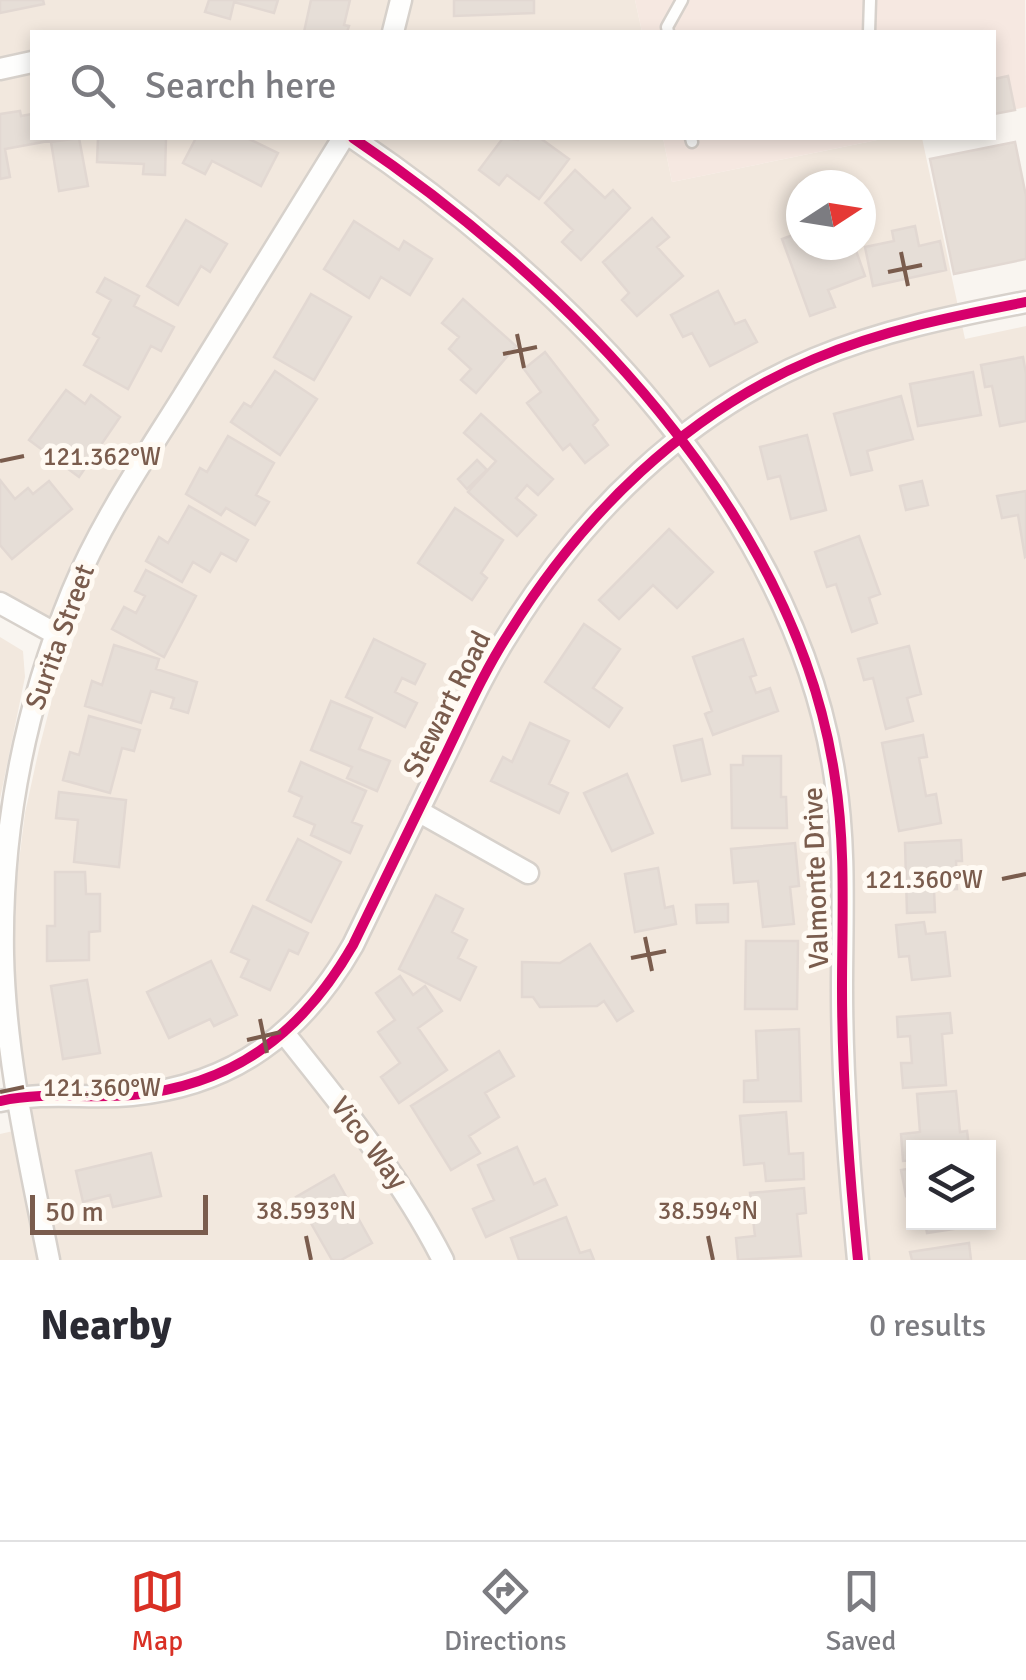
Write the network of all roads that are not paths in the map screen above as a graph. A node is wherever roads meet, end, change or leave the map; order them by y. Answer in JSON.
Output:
{"nodes":[{"id":1,"x":401,"y":0,"type":"edge"},
{"id":2,"x":682,"y":0,"type":"edge"},
{"id":3,"x":872,"y":0,"type":"edge"},
{"id":4,"x":393,"y":30,"type":"edge"},
{"id":5,"x":668,"y":30,"type":"edge"},
{"id":6,"x":869,"y":30,"type":"edge"},
{"id":7,"x":30,"y":62,"type":"edge"},
{"id":8,"x":0,"y":69,"type":"edge"},
{"id":9,"x":342,"y":140,"type":"edge"},
{"id":10,"x":357,"y":140,"type":"edge"},
{"id":11,"x":1026,"y":302,"type":"edge"},
{"id":12,"x":679,"y":438,"type":"junction"},
{"id":13,"x":0,"y":603,"type":"edge"},
{"id":14,"x":56,"y":634,"type":"junction"},
{"id":15,"x":418,"y":811,"type":"junction"},
{"id":16,"x":528,"y":873,"type":"dead end"},
{"id":17,"x":284,"y":1033,"type":"junction"},
{"id":18,"x":9,"y":1099,"type":"edge"},
{"id":19,"x":49,"y":1260,"type":"edge"},
{"id":20,"x":443,"y":1260,"type":"edge"},
{"id":21,"x":858,"y":1260,"type":"edge"}],
"edges":[{"from":1,"to":4,"type":"street"},
{"from":2,"to":5,"type":"lane"},
{"from":3,"to":6,"type":"lane"},
{"from":7,"to":8,"type":"street"},
{"from":9,"to":14,"type":"street","name":"Surita Street"},
{"from":10,"to":12,"type":"street","name":"Valmonte Drive"},
{"from":11,"to":12,"type":"street","name":"Stewart Road"},
{"from":12,"to":15,"type":"street","name":"Stewart Road"},
{"from":12,"to":21,"type":"street","name":"Valmonte Drive"},
{"from":13,"to":14,"type":"street"},
{"from":14,"to":18,"type":"street","name":"Surita Street"},
{"from":15,"to":16,"type":"street"},
{"from":15,"to":17,"type":"street","name":"Stewart Road"},
{"from":17,"to":18,"type":"street","name":"Stewart Road"},
{"from":17,"to":20,"type":"street","name":"Vico Way"},
{"from":18,"to":19,"type":"street","name":"Surita Street"}]}
